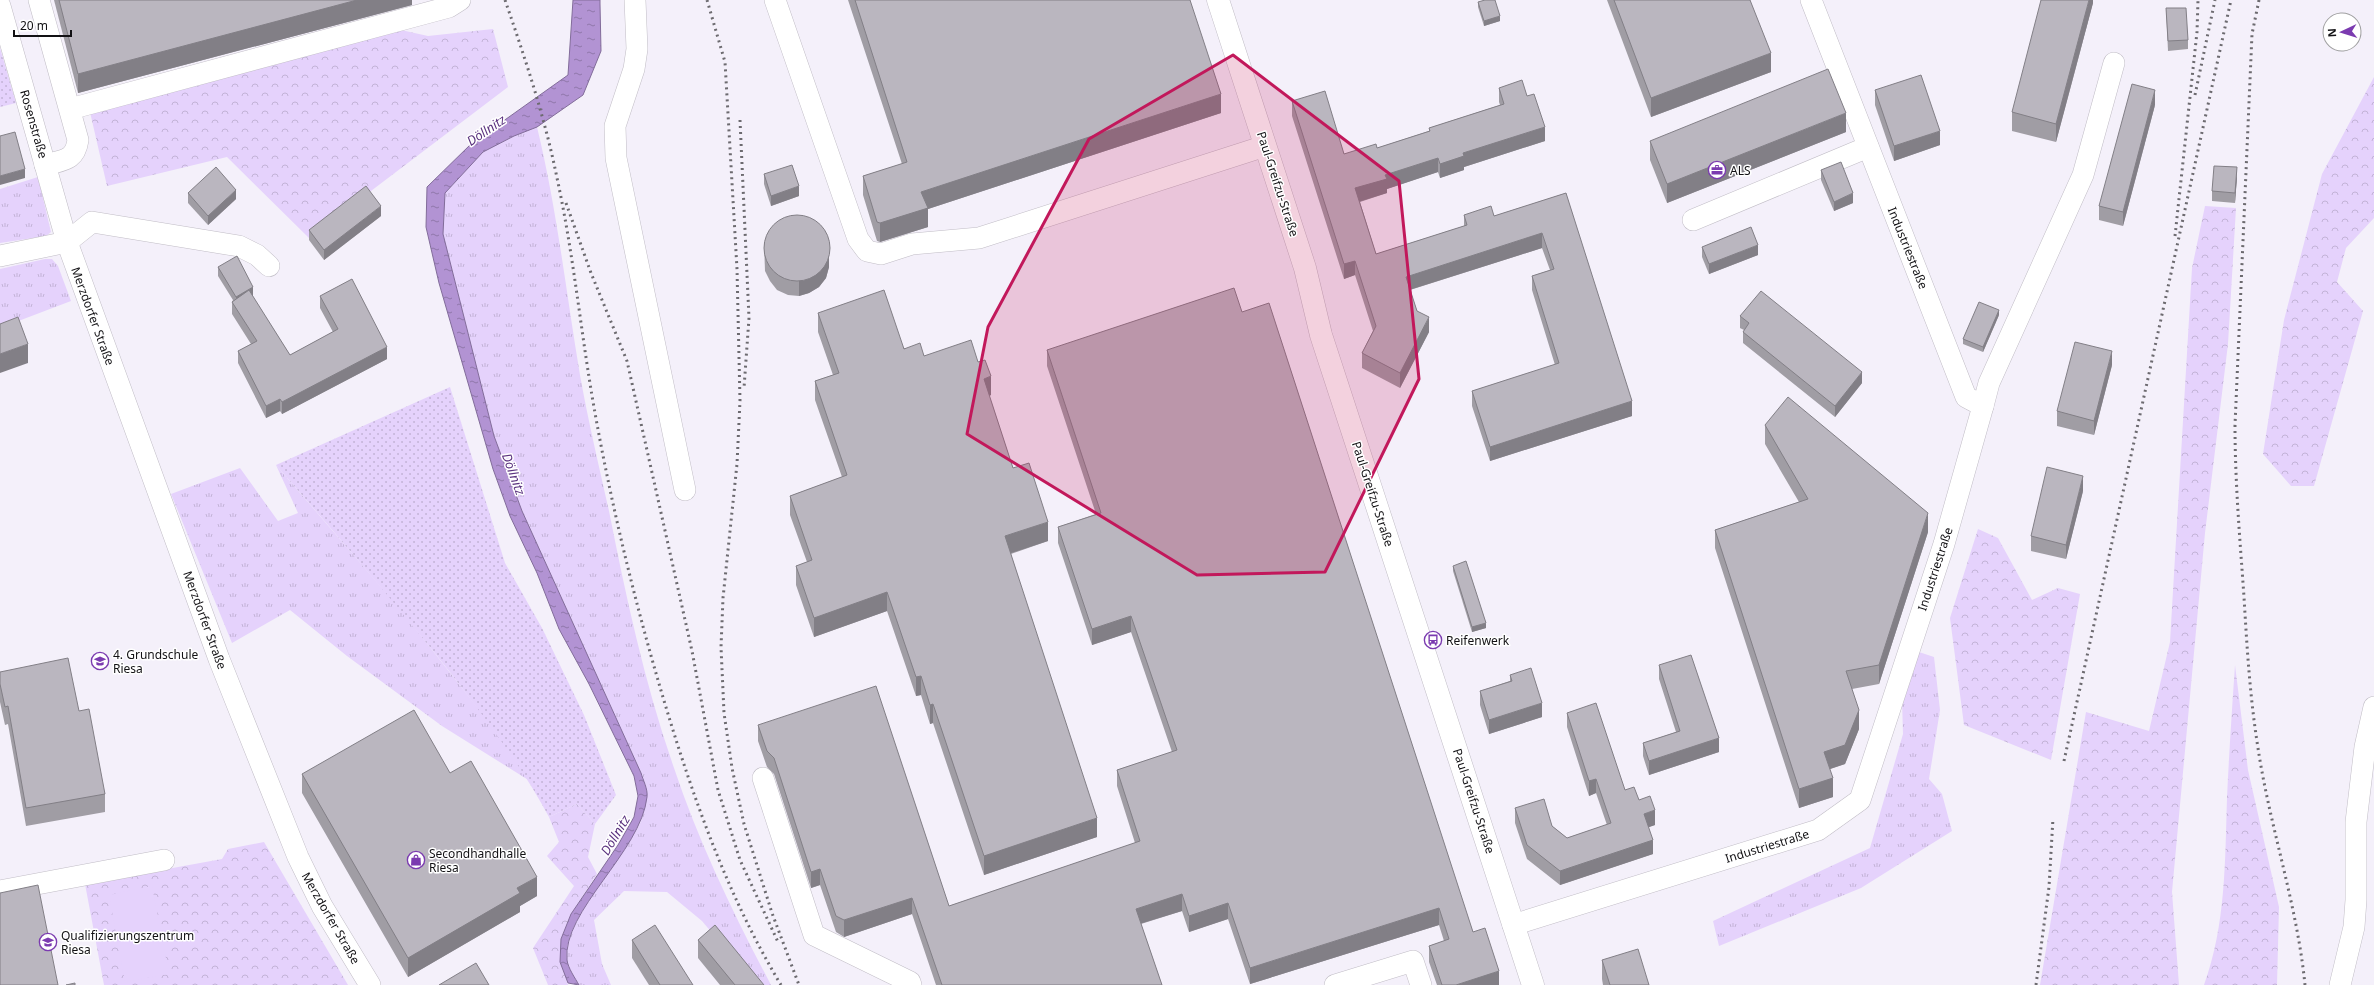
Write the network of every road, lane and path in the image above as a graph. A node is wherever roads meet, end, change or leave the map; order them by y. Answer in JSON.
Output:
{"nodes":[{"id":1,"x":39,"y":0,"type":"edge"},
{"id":2,"x":460,"y":0,"type":"edge"},
{"id":3,"x":635,"y":0,"type":"edge"},
{"id":4,"x":775,"y":0,"type":"edge"},
{"id":5,"x":1218,"y":0,"type":"edge"},
{"id":6,"x":1811,"y":0,"type":"edge"},
{"id":7,"x":0,"y":6,"type":"edge"},
{"id":8,"x":2114,"y":63,"type":"dead end"},
{"id":9,"x":70,"y":110,"type":"junction"},
{"id":10,"x":1265,"y":146,"type":"junction"},
{"id":11,"x":1868,"y":147,"type":"junction"},
{"id":12,"x":46,"y":165,"type":"junction"},
{"id":13,"x":1693,"y":220,"type":"dead end"},
{"id":14,"x":67,"y":242,"type":"junction"},
{"id":15,"x":0,"y":256,"type":"edge"},
{"id":16,"x":269,"y":266,"type":"dead end"},
{"id":17,"x":1983,"y":406,"type":"junction"},
{"id":18,"x":685,"y":490,"type":"dead end"},
{"id":19,"x":2374,"y":706,"type":"edge"},
{"id":20,"x":763,"y":778,"type":"dead end"},
{"id":21,"x":164,"y":860,"type":"dead end"},
{"id":22,"x":0,"y":891,"type":"edge"},
{"id":23,"x":1513,"y":925,"type":"junction"},
{"id":24,"x":370,"y":985,"type":"edge"},
{"id":25,"x":911,"y":985,"type":"edge"},
{"id":26,"x":1335,"y":985,"type":"edge"},
{"id":27,"x":1421,"y":985,"type":"edge"},
{"id":28,"x":1534,"y":985,"type":"edge"},
{"id":29,"x":2340,"y":985,"type":"edge"}],
"edges":[{"from":1,"to":9,"type":"street"},
{"from":2,"to":9,"type":"street"},
{"from":3,"to":18,"type":"street"},
{"from":4,"to":10,"type":"street"},
{"from":5,"to":10,"type":"main road","name":"Paul-Greifzu-Straße"},
{"from":6,"to":11,"type":"street","name":"Industriestraße"},
{"from":7,"to":12,"type":"street","name":"Rosenstraße"},
{"from":8,"to":17,"type":"street"},
{"from":9,"to":12,"type":"street"},
{"from":10,"to":23,"type":"main road","name":"Paul-Greifzu-Straße"},
{"from":11,"to":13,"type":"street"},
{"from":11,"to":17,"type":"street","name":"Industriestraße"},
{"from":12,"to":14,"type":"street","name":"Rosenstraße"},
{"from":14,"to":15,"type":"street"},
{"from":14,"to":16,"type":"street"},
{"from":14,"to":24,"type":"street","name":"Merzdorfer Straße"},
{"from":17,"to":23,"type":"street","name":"Industriestraße"},
{"from":19,"to":29,"type":"street"},
{"from":20,"to":25,"type":"street"},
{"from":21,"to":22,"type":"street"},
{"from":23,"to":28,"type":"main road","name":"Paul-Greifzu-Straße"},
{"from":26,"to":27,"type":"street"}]}
